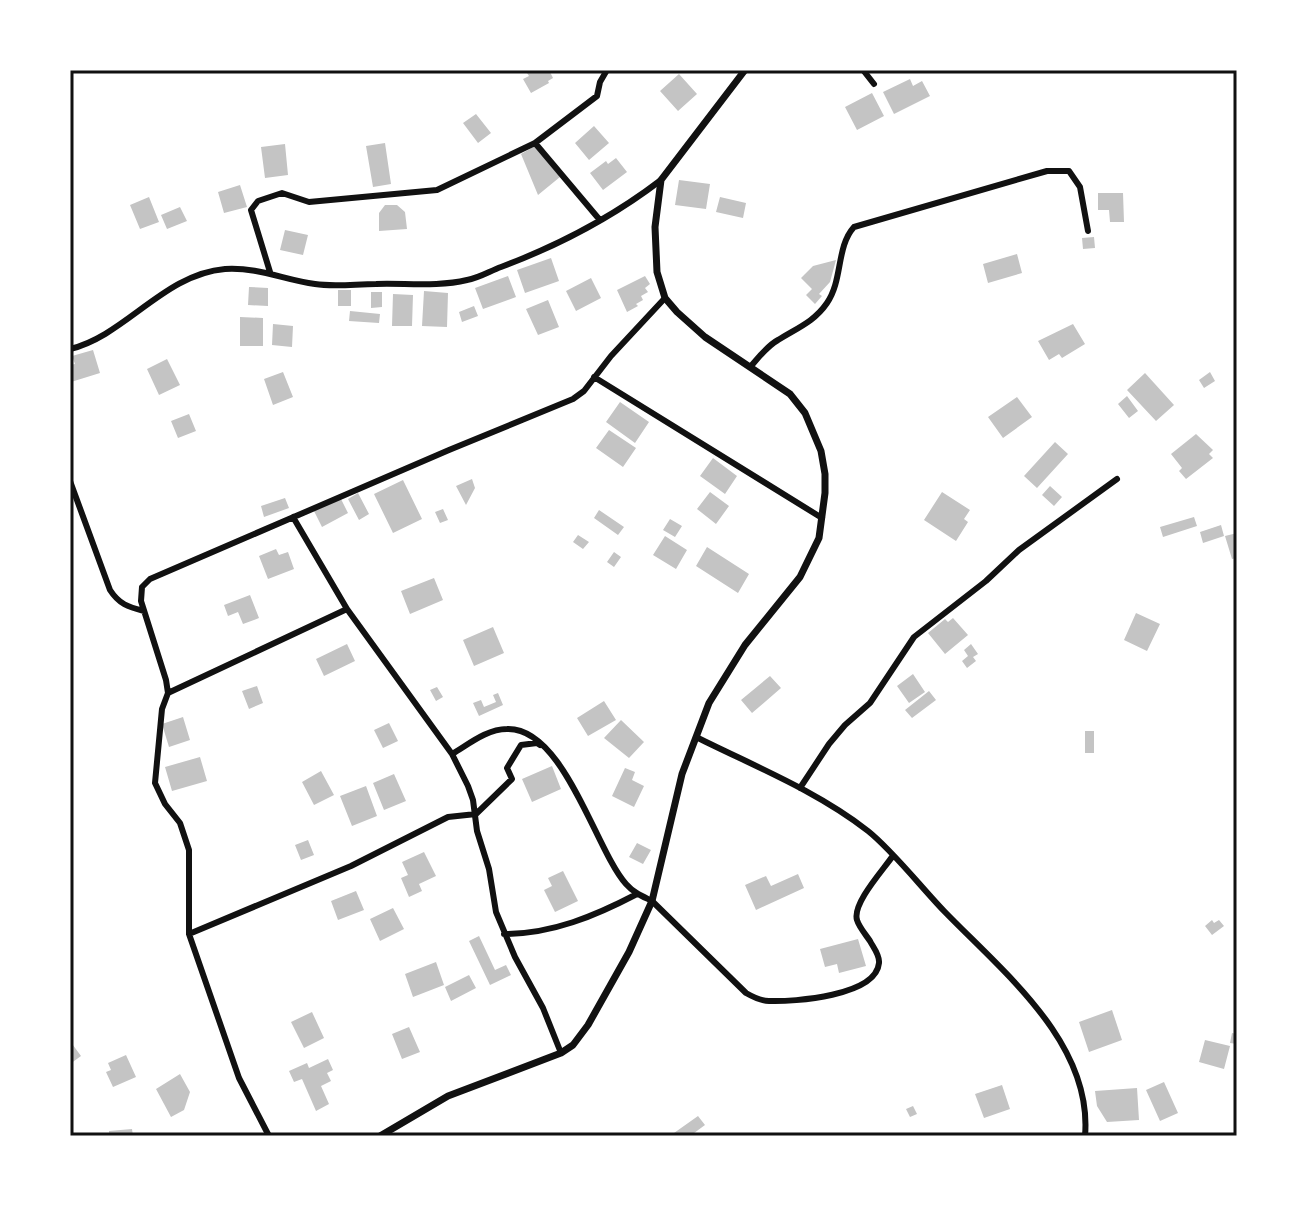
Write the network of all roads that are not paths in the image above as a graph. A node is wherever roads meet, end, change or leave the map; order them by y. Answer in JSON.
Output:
{"nodes":[{"id":1,"x":607,"y":70,"type":"edge"},
{"id":2,"x":745,"y":70,"type":"edge"},
{"id":3,"x":863,"y":70,"type":"edge"},
{"id":4,"x":874,"y":84,"type":"dead end"},
{"id":5,"x":535,"y":143,"type":"junction"},
{"id":6,"x":661,"y":180,"type":"junction"},
{"id":7,"x":599,"y":219,"type":"junction"},
{"id":8,"x":1088,"y":231,"type":"dead end"},
{"id":9,"x":270,"y":272,"type":"junction"},
{"id":10,"x":665,"y":298,"type":"junction"},
{"id":11,"x":70,"y":349,"type":"edge"},
{"id":12,"x":751,"y":366,"type":"junction"},
{"id":13,"x":594,"y":377,"type":"junction"},
{"id":14,"x":1117,"y":479,"type":"dead end"},
{"id":15,"x":70,"y":481,"type":"edge"},
{"id":16,"x":293,"y":517,"type":"junction"},
{"id":17,"x":822,"y":518,"type":"junction"},
{"id":18,"x":347,"y":609,"type":"junction"},
{"id":19,"x":144,"y":611,"type":"junction"},
{"id":20,"x":168,"y":693,"type":"junction"},
{"id":21,"x":696,"y":737,"type":"junction"},
{"id":22,"x":452,"y":754,"type":"junction"},
{"id":23,"x":557,"y":761,"type":"junction"},
{"id":24,"x":800,"y":788,"type":"junction"},
{"id":25,"x":476,"y":814,"type":"junction"},
{"id":26,"x":892,"y":857,"type":"junction"},
{"id":27,"x":637,"y":894,"type":"junction"},
{"id":28,"x":652,"y":901,"type":"junction"},
{"id":29,"x":189,"y":934,"type":"junction"},
{"id":30,"x":504,"y":934,"type":"junction"},
{"id":31,"x":561,"y":1053,"type":"junction"},
{"id":32,"x":269,"y":1136,"type":"edge"},
{"id":33,"x":380,"y":1136,"type":"edge"},
{"id":34,"x":1085,"y":1136,"type":"edge"}],
"edges":[{"from":1,"to":5,"type":"street"},
{"from":2,"to":6,"type":"street"},
{"from":3,"to":4,"type":"street"},
{"from":5,"to":7,"type":"street"},
{"from":5,"to":9,"type":"street"},
{"from":6,"to":7,"type":"street"},
{"from":6,"to":10,"type":"street"},
{"from":7,"to":9,"type":"street"},
{"from":8,"to":12,"type":"street"},
{"from":9,"to":11,"type":"street"},
{"from":10,"to":12,"type":"street"},
{"from":10,"to":13,"type":"street"},
{"from":12,"to":17,"type":"street"},
{"from":13,"to":16,"type":"street"},
{"from":13,"to":17,"type":"street"},
{"from":14,"to":24,"type":"street"},
{"from":15,"to":19,"type":"street"},
{"from":16,"to":18,"type":"street"},
{"from":16,"to":19,"type":"street"},
{"from":17,"to":21,"type":"street"},
{"from":18,"to":20,"type":"street"},
{"from":18,"to":22,"type":"street"},
{"from":19,"to":20,"type":"street"},
{"from":20,"to":29,"type":"street"},
{"from":21,"to":24,"type":"street"},
{"from":21,"to":28,"type":"street"},
{"from":22,"to":23,"type":"street"},
{"from":22,"to":25,"type":"street"},
{"from":23,"to":25,"type":"street"},
{"from":23,"to":27,"type":"street"},
{"from":24,"to":26,"type":"street"},
{"from":25,"to":29,"type":"street"},
{"from":25,"to":30,"type":"street"},
{"from":26,"to":28,"type":"street"},
{"from":26,"to":34,"type":"street"},
{"from":27,"to":28,"type":"street"},
{"from":27,"to":30,"type":"street"},
{"from":28,"to":31,"type":"street"},
{"from":29,"to":32,"type":"street"},
{"from":30,"to":31,"type":"street"},
{"from":31,"to":33,"type":"street"}]}
